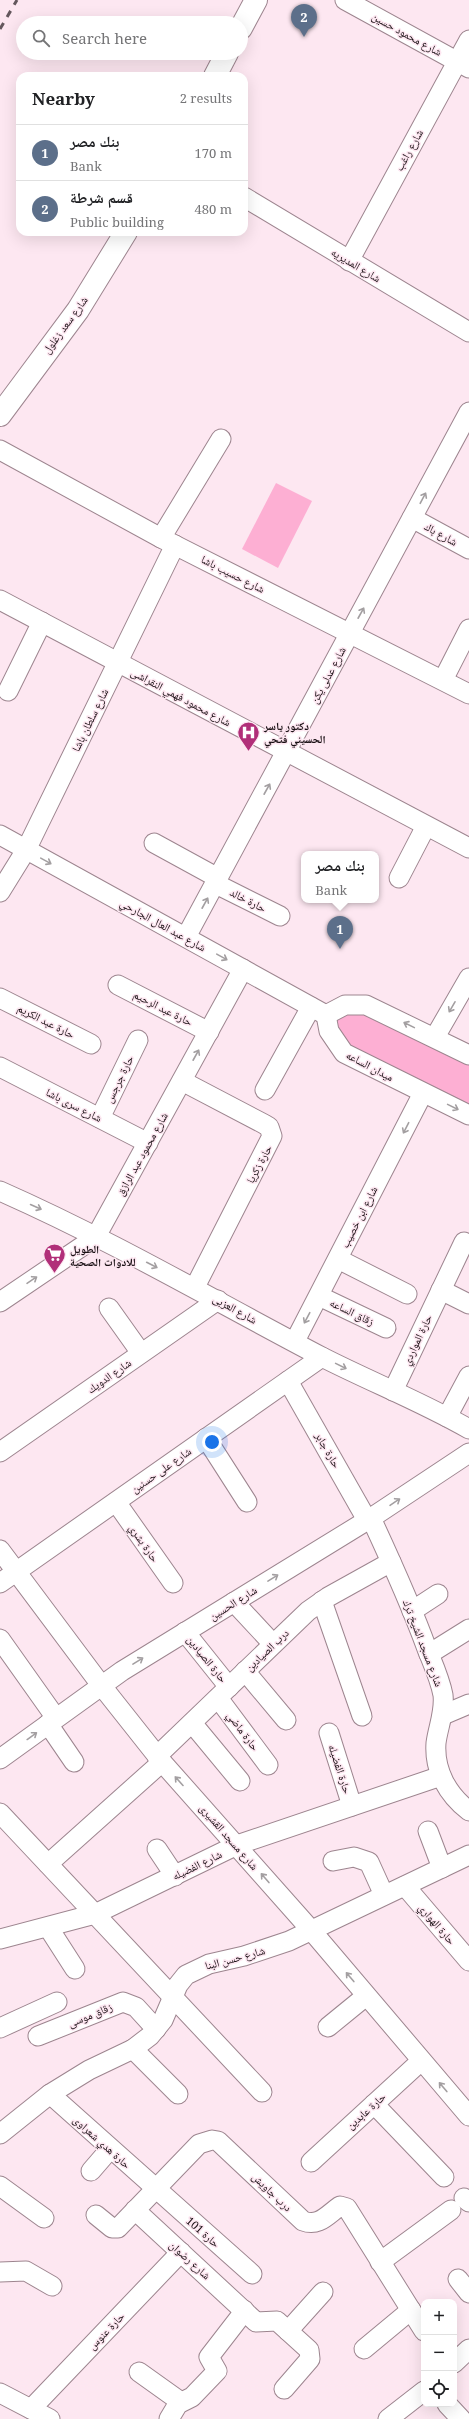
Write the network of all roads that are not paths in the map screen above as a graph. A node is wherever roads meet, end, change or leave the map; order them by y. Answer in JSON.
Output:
{"nodes":[{"id":1,"x":256,"y":0,"type":"edge"},
{"id":2,"x":345,"y":0,"type":"edge"},
{"id":3,"x":247,"y":16,"type":"edge"},
{"id":4,"x":469,"y":40,"type":"edge"},
{"id":5,"x":223,"y":60,"type":"edge"},
{"id":6,"x":463,"y":65,"type":"edge"},
{"id":7,"x":217,"y":72,"type":"edge"},
{"id":8,"x":248,"y":199,"type":"edge"},
{"id":9,"x":124,"y":236,"type":"edge"},
{"id":10,"x":349,"y":261,"type":"junction"},
{"id":11,"x":469,"y":332,"type":"edge"},
{"id":12,"x":469,"y":412,"type":"edge"},
{"id":13,"x":0,"y":415,"type":"edge"},
{"id":14,"x":221,"y":439,"type":"dead end"},
{"id":15,"x":0,"y":450,"type":"edge"},
{"id":16,"x":412,"y":518,"type":"junction"},
{"id":17,"x":168,"y":541,"type":"junction"},
{"id":18,"x":469,"y":549,"type":"edge"},
{"id":19,"x":0,"y":600,"type":"edge"},
{"id":20,"x":42,"y":622,"type":"junction"},
{"id":21,"x":469,"y":629,"type":"edge"},
{"id":22,"x":350,"y":632,"type":"junction"},
{"id":23,"x":118,"y":663,"type":"junction"},
{"id":24,"x":443,"y":680,"type":"junction"},
{"id":25,"x":8,"y":691,"type":"dead end"},
{"id":26,"x":469,"y":694,"type":"edge"},
{"id":27,"x":287,"y":754,"type":"junction"},
{"id":28,"x":426,"y":826,"type":"junction"},
{"id":29,"x":0,"y":835,"type":"edge"},
{"id":30,"x":154,"y":843,"type":"dead end"},
{"id":31,"x":469,"y":848,"type":"edge"},
{"id":32,"x":26,"y":850,"type":"junction"},
{"id":33,"x":399,"y":878,"type":"dead end"},
{"id":34,"x":217,"y":881,"type":"junction"},
{"id":35,"x":0,"y":892,"type":"edge"},
{"id":36,"x":280,"y":916,"type":"dead end"},
{"id":37,"x":186,"y":937,"type":"junction"},
{"id":38,"x":243,"y":969,"type":"junction"},
{"id":39,"x":469,"y":978,"type":"edge"},
{"id":40,"x":118,"y":985,"type":"dead end"},
{"id":41,"x":0,"y":998,"type":"edge"},
{"id":42,"x":319,"y":1011,"type":"junction"},
{"id":43,"x":209,"y":1032,"type":"junction"},
{"id":44,"x":435,"y":1037,"type":"junction"},
{"id":45,"x":138,"y":1040,"type":"dead end"},
{"id":46,"x":91,"y":1044,"type":"dead end"},
{"id":47,"x":469,"y":1055,"type":"edge"},
{"id":48,"x":0,"y":1067,"type":"edge"},
{"id":49,"x":182,"y":1081,"type":"junction"},
{"id":50,"x":265,"y":1090,"type":"dead end"},
{"id":51,"x":424,"y":1093,"type":"junction"},
{"id":52,"x":469,"y":1116,"type":"edge"},
{"id":53,"x":100,"y":1118,"type":"junction"},
{"id":54,"x":148,"y":1143,"type":"junction"},
{"id":55,"x":0,"y":1191,"type":"edge"},
{"id":56,"x":94,"y":1237,"type":"junction"},
{"id":57,"x":464,"y":1242,"type":"dead end"},
{"id":58,"x":338,"y":1259,"type":"junction"},
{"id":59,"x":195,"y":1287,"type":"junction"},
{"id":60,"x":441,"y":1290,"type":"junction"},
{"id":61,"x":407,"y":1294,"type":"dead end"},
{"id":62,"x":319,"y":1296,"type":"junction"},
{"id":63,"x":218,"y":1300,"type":"junction"},
{"id":64,"x":0,"y":1302,"type":"edge"},
{"id":65,"x":469,"y":1304,"type":"edge"},
{"id":66,"x":109,"y":1308,"type":"dead end"},
{"id":67,"x":386,"y":1328,"type":"dead end"},
{"id":68,"x":295,"y":1341,"type":"junction"},
{"id":69,"x":141,"y":1353,"type":"junction"},
{"id":70,"x":322,"y":1357,"type":"junction"},
{"id":71,"x":469,"y":1376,"type":"edge"},
{"id":72,"x":288,"y":1381,"type":"junction"},
{"id":73,"x":393,"y":1391,"type":"junction"},
{"id":74,"x":447,"y":1417,"type":"junction"},
{"id":75,"x":469,"y":1429,"type":"edge"},
{"id":76,"x":206,"y":1438,"type":"junction"},
{"id":77,"x":0,"y":1452,"type":"edge"},
{"id":78,"x":469,"y":1453,"type":"edge"},
{"id":79,"x":116,"y":1502,"type":"junction"},
{"id":80,"x":247,"y":1502,"type":"dead end"},
{"id":81,"x":369,"y":1519,"type":"junction"},
{"id":82,"x":0,"y":1550,"type":"edge"},
{"id":83,"x":391,"y":1562,"type":"junction"},
{"id":84,"x":16,"y":1572,"type":"junction"},
{"id":85,"x":0,"y":1583,"type":"edge"},
{"id":86,"x":173,"y":1583,"type":"dead end"},
{"id":87,"x":438,"y":1594,"type":"dead end"},
{"id":88,"x":322,"y":1601,"type":"junction"},
{"id":89,"x":234,"y":1602,"type":"junction"},
{"id":90,"x":412,"y":1611,"type":"junction"},
{"id":91,"x":469,"y":1629,"type":"edge"},
{"id":92,"x":185,"y":1632,"type":"junction"},
{"id":93,"x":0,"y":1640,"type":"edge"},
{"id":94,"x":273,"y":1644,"type":"junction"},
{"id":95,"x":429,"y":1654,"type":"junction"},
{"id":96,"x":245,"y":1671,"type":"junction"},
{"id":97,"x":101,"y":1685,"type":"junction"},
{"id":98,"x":223,"y":1692,"type":"junction"},
{"id":99,"x":466,"y":1710,"type":"edge"},
{"id":100,"x":443,"y":1715,"type":"junction"},
{"id":101,"x":362,"y":1716,"type":"dead end"},
{"id":102,"x":286,"y":1720,"type":"dead end"},
{"id":103,"x":52,"y":1721,"type":"junction"},
{"id":104,"x":192,"y":1723,"type":"junction"},
{"id":105,"x":329,"y":1732,"type":"dead end"},
{"id":106,"x":0,"y":1759,"type":"edge"},
{"id":107,"x":160,"y":1759,"type":"junction"},
{"id":108,"x":74,"y":1762,"type":"dead end"},
{"id":109,"x":268,"y":1765,"type":"dead end"},
{"id":110,"x":441,"y":1776,"type":"junction"},
{"id":111,"x":240,"y":1782,"type":"dead end"},
{"id":112,"x":352,"y":1806,"type":"junction"},
{"id":113,"x":469,"y":1811,"type":"edge"},
{"id":114,"x":0,"y":1813,"type":"edge"},
{"id":115,"x":428,"y":1831,"type":"dead end"},
{"id":116,"x":237,"y":1845,"type":"junction"},
{"id":117,"x":156,"y":1848,"type":"dead end"},
{"id":118,"x":469,"y":1855,"type":"edge"},
{"id":119,"x":333,"y":1861,"type":"dead end"},
{"id":120,"x":48,"y":1864,"type":"junction"},
{"id":121,"x":442,"y":1868,"type":"junction"},
{"id":122,"x":175,"y":1876,"type":"junction"},
{"id":123,"x":404,"y":1886,"type":"junction"},
{"id":124,"x":384,"y":1895,"type":"junction"},
{"id":125,"x":96,"y":1914,"type":"junction"},
{"id":126,"x":48,"y":1927,"type":"junction"},
{"id":127,"x":311,"y":1930,"type":"junction"},
{"id":128,"x":0,"y":1939,"type":"edge"},
{"id":129,"x":469,"y":1961,"type":"edge"},
{"id":130,"x":75,"y":1969,"type":"dead end"},
{"id":131,"x":366,"y":1996,"type":"junction"},
{"id":132,"x":172,"y":1997,"type":"junction"},
{"id":133,"x":57,"y":2002,"type":"dead end"},
{"id":134,"x":328,"y":2027,"type":"dead end"},
{"id":135,"x":0,"y":2028,"type":"edge"},
{"id":136,"x":156,"y":2029,"type":"junction"},
{"id":137,"x":38,"y":2036,"type":"dead end"},
{"id":138,"x":133,"y":2049,"type":"junction"},
{"id":139,"x":421,"y":2061,"type":"junction"},
{"id":140,"x":262,"y":2092,"type":"dead end"},
{"id":141,"x":50,"y":2094,"type":"junction"},
{"id":142,"x":178,"y":2094,"type":"dead end"},
{"id":143,"x":374,"y":2104,"type":"junction"},
{"id":144,"x":469,"y":2116,"type":"edge"},
{"id":145,"x":0,"y":2134,"type":"edge"},
{"id":146,"x":110,"y":2149,"type":"junction"},
{"id":147,"x":311,"y":2162,"type":"dead end"},
{"id":148,"x":90,"y":2171,"type":"dead end"},
{"id":149,"x":444,"y":2177,"type":"dead end"},
{"id":150,"x":0,"y":2186,"type":"edge"},
{"id":151,"x":155,"y":2189,"type":"junction"},
{"id":152,"x":461,"y":2203,"type":"edge"},
{"id":153,"x":135,"y":2210,"type":"junction"},
{"id":154,"x":96,"y":2216,"type":"dead end"},
{"id":155,"x":44,"y":2218,"type":"dead end"},
{"id":156,"x":181,"y":2252,"type":"junction"},
{"id":157,"x":380,"y":2262,"type":"junction"},
{"id":158,"x":0,"y":2272,"type":"edge"},
{"id":159,"x":252,"y":2274,"type":"dead end"},
{"id":160,"x":52,"y":2286,"type":"dead end"},
{"id":161,"x":323,"y":2292,"type":"dead end"},
{"id":162,"x":244,"y":2310,"type":"junction"},
{"id":163,"x":411,"y":2310,"type":"junction"},
{"id":164,"x":421,"y":2326,"type":"edge"},
{"id":165,"x":288,"y":2331,"type":"junction"},
{"id":166,"x":364,"y":2349,"type":"dead end"},
{"id":167,"x":469,"y":2349,"type":"edge"},
{"id":168,"x":457,"y":2360,"type":"edge"},
{"id":169,"x":139,"y":2372,"type":"dead end"},
{"id":170,"x":284,"y":2389,"type":"dead end"},
{"id":171,"x":421,"y":2393,"type":"edge"},
{"id":172,"x":0,"y":2394,"type":"edge"},
{"id":173,"x":181,"y":2402,"type":"junction"},
{"id":174,"x":450,"y":2407,"type":"edge"},
{"id":175,"x":31,"y":2409,"type":"junction"},
{"id":176,"x":50,"y":2419,"type":"edge"},
{"id":177,"x":169,"y":2419,"type":"edge"},
{"id":178,"x":388,"y":2419,"type":"edge"},
{"id":179,"x":461,"y":2419,"type":"edge"}],
"edges":[{"from":1,"to":3,"type":"main road"},
{"from":2,"to":6,"type":"street","name":"شارع محمود حسين"},
{"from":4,"to":6,"type":"street","name":"شارع راغب"},
{"from":5,"to":7,"type":"main road"},
{"from":6,"to":10,"type":"street","name":"شارع راغب"},
{"from":8,"to":10,"type":"street","name":"شارع المديريه"},
{"from":9,"to":13,"type":"main road","name":"شارع سعد زغلول"},
{"from":10,"to":11,"type":"street","name":"شارع المديريه"},
{"from":16,"to":12,"type":"street","name":"شارع عدلى يكن","one_way":true},
{"from":14,"to":17,"type":"street","name":"شارع سلطان باشا"},
{"from":15,"to":17,"type":"street","name":"شارع حسيب باشا"},
{"from":16,"to":18,"type":"street","name":"شارع باك"},
{"from":22,"to":16,"type":"street","name":"شارع عدلى يكن","one_way":true},
{"from":17,"to":22,"type":"street","name":"شارع حسيب باشا"},
{"from":17,"to":23,"type":"street","name":"شارع سلطان باشا"},
{"from":19,"to":20,"type":"street","name":"شارع محمود فهمي النقراشى"},
{"from":20,"to":23,"type":"street","name":"شارع محمود فهمي النقراشى"},
{"from":20,"to":25,"type":"street"},
{"from":21,"to":24,"type":"street"},
{"from":22,"to":24,"type":"street","name":"شارع حسيب باشا"},
{"from":22,"to":27,"type":"street","name":"شارع عدلى يكن"},
{"from":23,"to":27,"type":"street","name":"شارع محمود فهمي النقراشى"},
{"from":23,"to":32,"type":"street","name":"شارع سلطان باشا"},
{"from":24,"to":26,"type":"street","name":"شارع حسيب باشا"},
{"from":27,"to":28,"type":"street","name":"شارع محمود فهمي النقراشى"},
{"from":34,"to":27,"type":"street","name":"شارع عدلى يكن","one_way":true},
{"from":28,"to":31,"type":"street","name":"شارع محمود فهمي النقراشى"},
{"from":28,"to":33,"type":"street"},
{"from":29,"to":32,"type":"street","name":"شارع عبد العال الجارحي"},
{"from":30,"to":34,"type":"street","name":"حارة خالد"},
{"from":32,"to":35,"type":"street","name":"شارع سلطان باشا"},
{"from":32,"to":37,"type":"street","name":"شارع عبد العال الجارحي","one_way":true},
{"from":34,"to":36,"type":"street","name":"حارة خالد"},
{"from":37,"to":34,"type":"street","name":"شارع عدلى يكن","one_way":true},
{"from":37,"to":38,"type":"street","name":"شارع عبد العال الجارحي","one_way":true},
{"from":38,"to":42,"type":"street","name":"شارع عبد العال الجارحي"},
{"from":38,"to":43,"type":"street","name":"شارع محمود عبد الرازق"},
{"from":39,"to":44,"type":"street","one_way":true},
{"from":40,"to":43,"type":"street","name":"حارة عبد الرحيم"},
{"from":41,"to":46,"type":"street","name":"حارة عبد الكريم"},
{"from":44,"to":42,"type":"street","one_way":true},
{"from":42,"to":50,"type":"street"},
{"from":42,"to":51,"type":"street","name":"ميدان الساعه"},
{"from":49,"to":43,"type":"street","name":"شارع محمود عبد الرازق","one_way":true},
{"from":44,"to":47,"type":"street"},
{"from":45,"to":53,"type":"street","name":"حارة جرجس"},
{"from":48,"to":53,"type":"street","name":"شارع سرى باشا"},
{"from":49,"to":54,"type":"street","name":"شارع محمود عبد الرازق"},
{"from":49,"to":59,"type":"street","name":"حارة زكريا"},
{"from":51,"to":52,"type":"street","name":"ميدان الساعه","one_way":true},
{"from":51,"to":58,"type":"street","name":"شارع ابن خصيب","one_way":true},
{"from":53,"to":54,"type":"street","name":"شارع سرى باشا"},
{"from":54,"to":56,"type":"street","name":"شارع محمود عبد الرازق"},
{"from":55,"to":56,"type":"street","name":"شارع العزبى","one_way":true},
{"from":56,"to":59,"type":"street","name":"شارع العزبى","one_way":true},
{"from":64,"to":56,"type":"street","name":"شارع محمود عبد الرازق","one_way":true},
{"from":57,"to":60,"type":"street","name":"حارة المواردي"},
{"from":58,"to":61,"type":"street"},
{"from":58,"to":62,"type":"street","name":"شارع ابن خصيب"},
{"from":59,"to":63,"type":"street","name":"شارع العزبى"},
{"from":60,"to":65,"type":"street"},
{"from":60,"to":73,"type":"street","name":"حارة المواردي"},
{"from":62,"to":67,"type":"street","name":"زقاق الساعه"},
{"from":62,"to":68,"type":"street","name":"شارع ابن خصيب","one_way":true},
{"from":63,"to":68,"type":"street","name":"شارع العزبى"},
{"from":63,"to":69,"type":"street","name":"شارع الدويك"},
{"from":66,"to":69,"type":"street"},
{"from":68,"to":70,"type":"street","name":"شارع العزبى"},
{"from":69,"to":77,"type":"street","name":"شارع الدويك"},
{"from":70,"to":72,"type":"street","name":"شارع على حسنين"},
{"from":70,"to":73,"type":"street","name":"شارع العزبى","one_way":true},
{"from":71,"to":74,"type":"street"},
{"from":72,"to":76,"type":"street","name":"شارع على حسنين"},
{"from":72,"to":81,"type":"street","name":"حارة جابر"},
{"from":73,"to":74,"type":"street","name":"شارع العزبى"},
{"from":74,"to":75,"type":"street","name":"شارع العزبى"},
{"from":76,"to":79,"type":"street","name":"شارع على حسنين"},
{"from":76,"to":80,"type":"street"},
{"from":81,"to":78,"type":"street","name":"شارع الحسين","one_way":true},
{"from":79,"to":84,"type":"street","name":"شارع على حسنين"},
{"from":79,"to":86,"type":"street","name":"حارة بشري"},
{"from":81,"to":83,"type":"street","name":"شارع مسجد الشيخ ترك"},
{"from":89,"to":81,"type":"street","name":"شارع الحسين","one_way":true},
{"from":82,"to":84,"type":"street","name":"شارع مسجد القشيرى"},
{"from":83,"to":88,"type":"street","name":"درب الصيادين"},
{"from":83,"to":90,"type":"street","name":"شارع مسجد الشيخ ترك"},
{"from":84,"to":85,"type":"street","name":"شارع على حسنين"},
{"from":84,"to":97,"type":"street","name":"شارع مسجد القشيرى"},
{"from":87,"to":90,"type":"street"},
{"from":88,"to":94,"type":"street","name":"درب الصيادين"},
{"from":88,"to":101,"type":"street"},
{"from":89,"to":92,"type":"street","name":"شارع الحسين"},
{"from":89,"to":94,"type":"street"},
{"from":90,"to":95,"type":"street","name":"شارع مسجد الشيخ ترك"},
{"from":91,"to":95,"type":"street"},
{"from":97,"to":92,"type":"street","name":"شارع الحسين","one_way":true},
{"from":92,"to":98,"type":"street","name":"حارة الصيادين"},
{"from":93,"to":103,"type":"street"},
{"from":94,"to":96,"type":"street","name":"درب الصيادين"},
{"from":95,"to":100,"type":"street","name":"شارع مسجد الشيخ ترك"},
{"from":96,"to":98,"type":"street","name":"درب الصيادين"},
{"from":96,"to":102,"type":"street"},
{"from":97,"to":103,"type":"street","name":"شارع الحسين"},
{"from":97,"to":107,"type":"street","name":"شارع مسجد القشيرى"},
{"from":98,"to":104,"type":"street","name":"درب الصيادين"},
{"from":98,"to":109,"type":"street","name":"حارة ماضي"},
{"from":99,"to":100,"type":"street"},
{"from":100,"to":110,"type":"street","name":"شارع مسجد الشيخ ترك"},
{"from":106,"to":103,"type":"street","name":"شارع الحسين","one_way":true},
{"from":103,"to":108,"type":"street"},
{"from":104,"to":107,"type":"street","name":"درب الصيادين"},
{"from":104,"to":111,"type":"street"},
{"from":105,"to":112,"type":"street","name":"حارة الفضيله"},
{"from":116,"to":107,"type":"street","name":"شارع مسجد القشيرى","one_way":true},
{"from":107,"to":120,"type":"street","name":"درب الصيادين"},
{"from":110,"to":112,"type":"street","name":"شارع الفضيله"},
{"from":110,"to":113,"type":"street","name":"شارع مسجد الشيخ ترك"},
{"from":112,"to":116,"type":"street","name":"شارع الفضيله"},
{"from":114,"to":120,"type":"street"},
{"from":115,"to":121,"type":"street"},
{"from":116,"to":122,"type":"street","name":"شارع الفضيله"},
{"from":127,"to":116,"type":"street","name":"شارع مسجد القشيرى","one_way":true},
{"from":117,"to":122,"type":"street"},
{"from":118,"to":121,"type":"street","name":"شارع حسن البنا"},
{"from":119,"to":124,"type":"street"},
{"from":120,"to":125,"type":"street"},
{"from":121,"to":123,"type":"street","name":"شارع حسن البنا"},
{"from":122,"to":125,"type":"street","name":"شارع الفضيله"},
{"from":123,"to":124,"type":"street","name":"شارع حسن البنا"},
{"from":123,"to":129,"type":"street","name":"حارة الهواري"},
{"from":124,"to":127,"type":"street","name":"شارع حسن البنا"},
{"from":125,"to":126,"type":"street","name":"شارع الفضيله"},
{"from":125,"to":132,"type":"street"},
{"from":126,"to":128,"type":"street","name":"شارع الفضيله"},
{"from":126,"to":130,"type":"street"},
{"from":131,"to":127,"type":"street","name":"شارع مسجد القشيرى","one_way":true},
{"from":127,"to":132,"type":"street","name":"شارع حسن البنا"},
{"from":131,"to":134,"type":"street"},
{"from":131,"to":139,"type":"street","name":"شارع مسجد القشيرى"},
{"from":132,"to":136,"type":"street","name":"شارع حسن البنا"},
{"from":132,"to":140,"type":"street"},
{"from":133,"to":135,"type":"street"},
{"from":136,"to":137,"type":"street","name":"زقاق موسى"},
{"from":136,"to":138,"type":"street","name":"شارع حسن البنا"},
{"from":138,"to":141,"type":"street","name":"شارع حسن البنا"},
{"from":138,"to":142,"type":"street"},
{"from":139,"to":143,"type":"street","name":"حارة عابدين"},
{"from":144,"to":139,"type":"street","name":"شارع مسجد القشيرى","one_way":true},
{"from":141,"to":145,"type":"street","name":"شارع حسن البنا"},
{"from":141,"to":146,"type":"street","name":"حارة هدي شعراوى"},
{"from":143,"to":147,"type":"street","name":"حارة عابدين"},
{"from":143,"to":149,"type":"street"},
{"from":146,"to":148,"type":"street"},
{"from":146,"to":151,"type":"street","name":"حارة هدي شعراوى"},
{"from":150,"to":155,"type":"street"},
{"from":151,"to":153,"type":"street","name":"درب جاويش"},
{"from":151,"to":157,"type":"street","name":"درب جاويش"},
{"from":151,"to":159,"type":"street","name":"حارة 101"},
{"from":152,"to":157,"type":"street"},
{"from":153,"to":154,"type":"street","name":"درب جاويش"},
{"from":153,"to":156,"type":"street","name":"شارع رضوان"},
{"from":156,"to":162,"type":"street","name":"شارع رضوان"},
{"from":156,"to":175,"type":"street","name":"حارة عنوس"},
{"from":157,"to":163,"type":"street","name":"درب جاويش"},
{"from":158,"to":160,"type":"street"},
{"from":161,"to":165,"type":"street"},
{"from":162,"to":165,"type":"street","name":"شارع رضوان"},
{"from":162,"to":173,"type":"street"},
{"from":163,"to":164,"type":"street","name":"درب جاويش"},
{"from":163,"to":166,"type":"street"},
{"from":165,"to":170,"type":"street"},
{"from":167,"to":168,"type":"street"},
{"from":169,"to":173,"type":"street"},
{"from":171,"to":178,"type":"street"},
{"from":172,"to":175,"type":"street"},
{"from":173,"to":177,"type":"street"},
{"from":174,"to":179,"type":"street"},
{"from":175,"to":176,"type":"street"}]}
